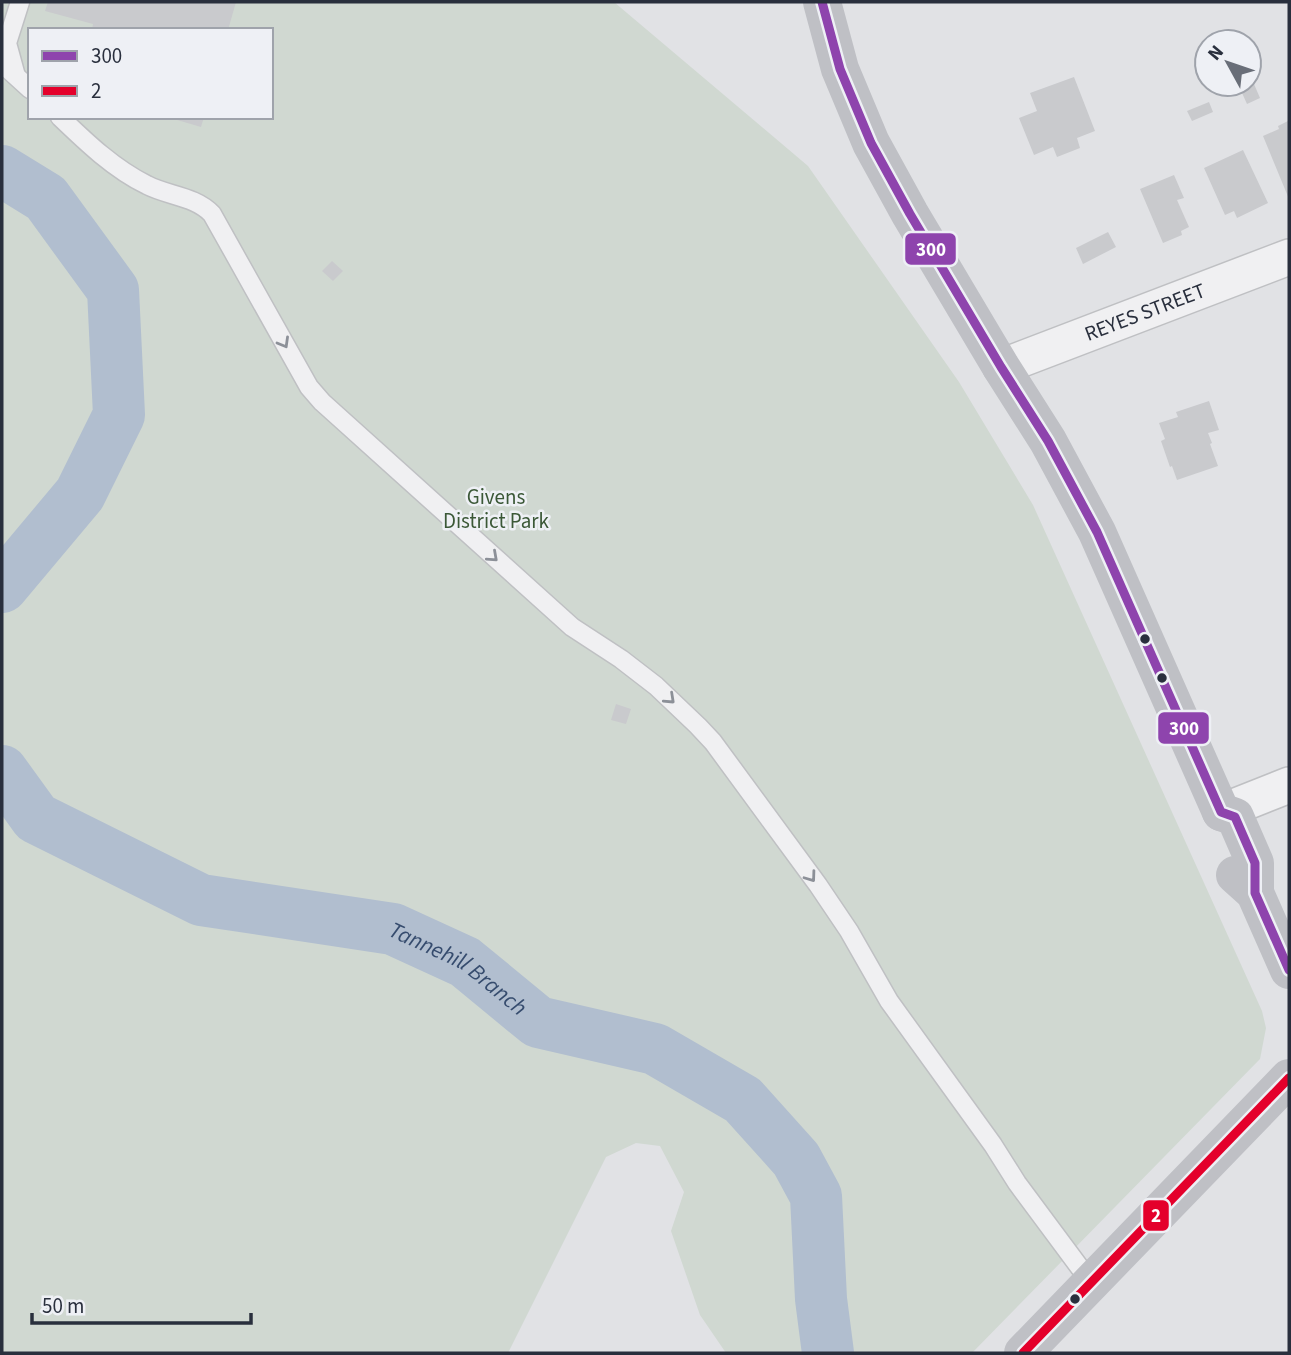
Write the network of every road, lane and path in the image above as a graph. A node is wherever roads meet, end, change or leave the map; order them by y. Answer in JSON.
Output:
{"nodes":[{"id":1,"x":20,"y":2,"type":"edge"},
{"id":2,"x":822,"y":2,"type":"edge"},
{"id":3,"x":2,"y":62,"type":"edge"},
{"id":4,"x":16,"y":76,"type":"junction"},
{"id":5,"x":28,"y":87,"type":"edge"},
{"id":6,"x":62,"y":119,"type":"edge"},
{"id":7,"x":1289,"y":257,"type":"edge"},
{"id":8,"x":1001,"y":367,"type":"junction"},
{"id":9,"x":1289,"y":785,"type":"edge"},
{"id":10,"x":1221,"y":812,"type":"junction"},
{"id":11,"x":1289,"y":970,"type":"edge"},
{"id":12,"x":1289,"y":1078,"type":"edge"},
{"id":13,"x":1092,"y":1284,"type":"junction"},
{"id":14,"x":1023,"y":1353,"type":"edge"}],
"edges":[{"from":1,"to":4,"type":"lane"},
{"from":2,"to":8,"type":"main road"},
{"from":3,"to":4,"type":"lane"},
{"from":4,"to":5,"type":"lane"},
{"from":6,"to":13,"type":"lane","one_way":true},
{"from":7,"to":8,"type":"street","name":"REYES STREET"},
{"from":8,"to":10,"type":"main road"},
{"from":9,"to":10,"type":"street"},
{"from":10,"to":11,"type":"main road"},
{"from":12,"to":13,"type":"main road"},
{"from":13,"to":14,"type":"main road"}]}
